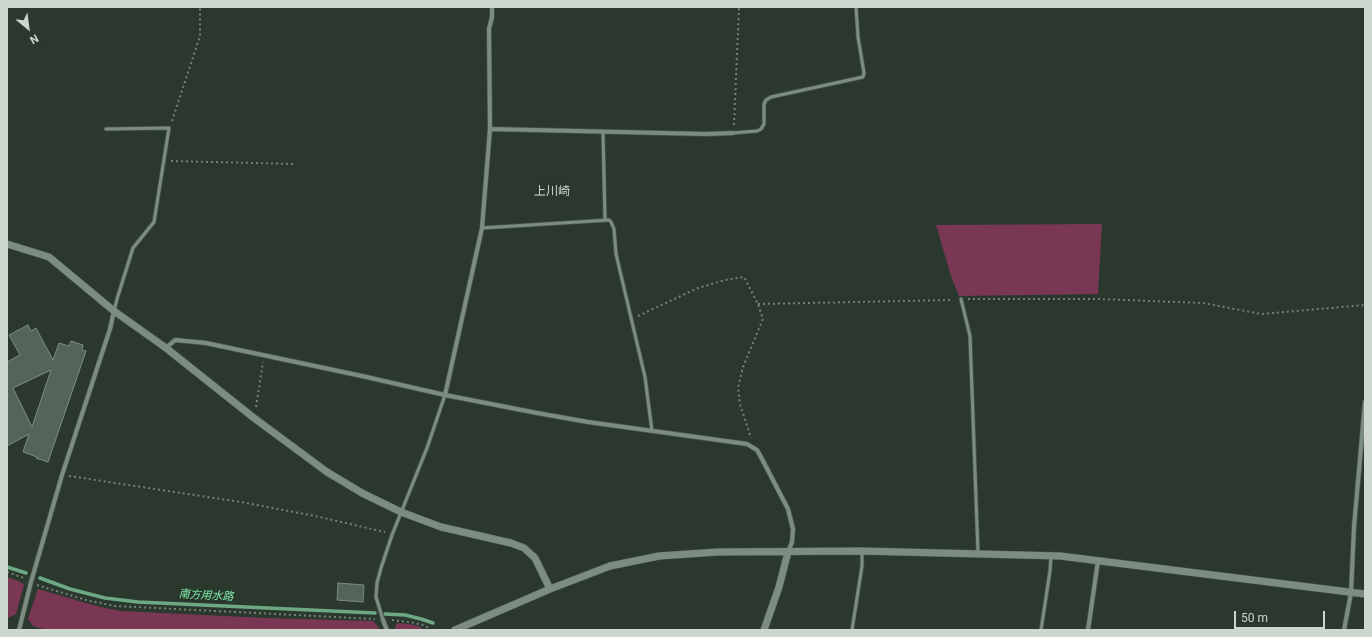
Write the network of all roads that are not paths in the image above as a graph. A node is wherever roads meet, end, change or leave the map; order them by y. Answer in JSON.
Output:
{"nodes":[{"id":1,"x":492,"y":7,"type":"edge"},
{"id":2,"x":856,"y":7,"type":"edge"},
{"id":3,"x":106,"y":129,"type":"dead end"},
{"id":4,"x":490,"y":130,"type":"junction"},
{"id":5,"x":603,"y":132,"type":"junction"},
{"id":6,"x":733,"y":133,"type":"joint"},
{"id":7,"x":605,"y":220,"type":"junction"},
{"id":8,"x":482,"y":228,"type":"junction"},
{"id":9,"x":7,"y":244,"type":"edge"},
{"id":10,"x":961,"y":299,"type":"road end"},
{"id":11,"x":114,"y":311,"type":"junction"},
{"id":12,"x":166,"y":348,"type":"junction"},
{"id":13,"x":445,"y":395,"type":"junction"},
{"id":14,"x":1365,"y":402,"type":"edge"},
{"id":15,"x":652,"y":431,"type":"junction"},
{"id":16,"x":401,"y":512,"type":"junction"},
{"id":17,"x":862,"y":551,"type":"junction"},
{"id":18,"x":788,"y":552,"type":"junction"},
{"id":19,"x":978,"y":553,"type":"junction"},
{"id":20,"x":1050,"y":556,"type":"junction"},
{"id":21,"x":1098,"y":561,"type":"junction"},
{"id":22,"x":550,"y":589,"type":"junction"},
{"id":23,"x":1351,"y":593,"type":"junction"},
{"id":24,"x":1365,"y":594,"type":"edge"},
{"id":25,"x":383,"y":620,"type":"joint"},
{"id":26,"x":19,"y":630,"type":"edge"},
{"id":27,"x":387,"y":630,"type":"edge"},
{"id":28,"x":455,"y":630,"type":"edge"},
{"id":29,"x":764,"y":630,"type":"edge"},
{"id":30,"x":852,"y":630,"type":"edge"},
{"id":31,"x":1041,"y":630,"type":"edge"},
{"id":32,"x":1088,"y":630,"type":"edge"},
{"id":33,"x":1344,"y":630,"type":"edge"}],
"edges":[{"from":1,"to":4,"type":"street"},
{"from":2,"to":6,"type":"lane"},
{"from":3,"to":11,"type":"lane"},
{"from":4,"to":5,"type":"street"},
{"from":4,"to":8,"type":"street"},
{"from":5,"to":6,"type":"street"},
{"from":5,"to":7,"type":"lane"},
{"from":7,"to":8,"type":"lane"},
{"from":7,"to":15,"type":"lane"},
{"from":8,"to":13,"type":"street"},
{"from":9,"to":11,"type":"street"},
{"from":10,"to":19,"type":"lane"},
{"from":11,"to":12,"type":"street"},
{"from":11,"to":26,"type":"street"},
{"from":12,"to":13,"type":"street"},
{"from":12,"to":16,"type":"street"},
{"from":13,"to":15,"type":"street"},
{"from":13,"to":16,"type":"lane"},
{"from":14,"to":23,"type":"street"},
{"from":15,"to":18,"type":"street"},
{"from":16,"to":22,"type":"street"},
{"from":16,"to":25,"type":"lane"},
{"from":17,"to":18,"type":"street"},
{"from":17,"to":19,"type":"street"},
{"from":17,"to":30,"type":"lane"},
{"from":18,"to":22,"type":"street"},
{"from":18,"to":29,"type":"street"},
{"from":19,"to":20,"type":"street"},
{"from":20,"to":21,"type":"street"},
{"from":20,"to":31,"type":"lane"},
{"from":21,"to":23,"type":"street"},
{"from":21,"to":32,"type":"street"},
{"from":22,"to":28,"type":"street"},
{"from":23,"to":24,"type":"street"},
{"from":23,"to":33,"type":"street"},
{"from":25,"to":27,"type":"street"}]}
